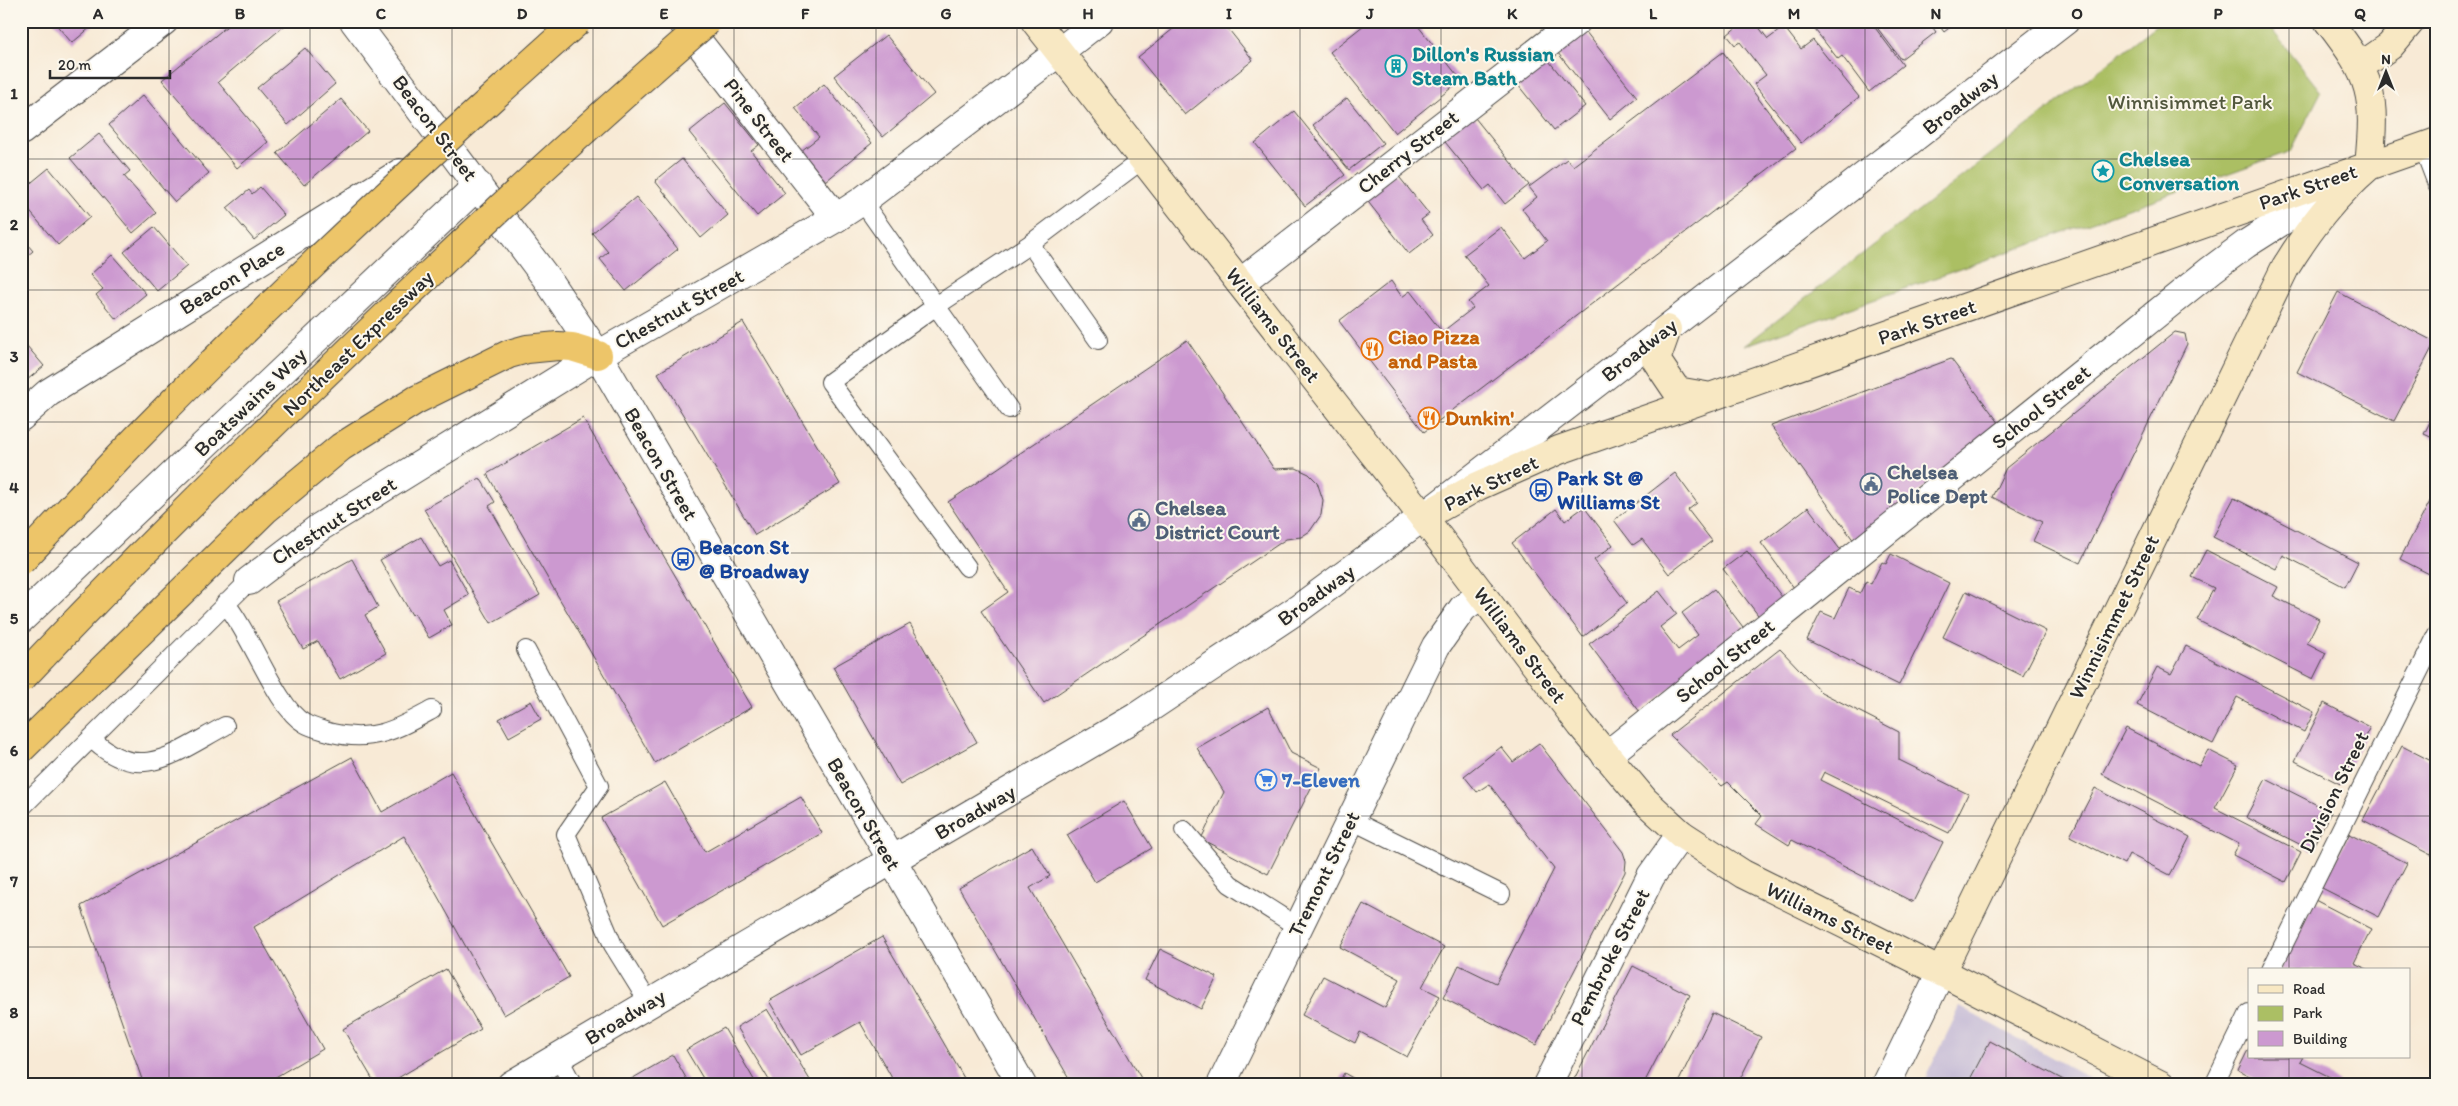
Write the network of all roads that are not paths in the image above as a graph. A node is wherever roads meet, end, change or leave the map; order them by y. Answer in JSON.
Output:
{"nodes":[{"id":1,"x":164,"y":21,"type":"edge"},
{"id":2,"x":354,"y":21,"type":"edge"},
{"id":3,"x":578,"y":21,"type":"edge"},
{"id":4,"x":682,"y":21,"type":"edge"},
{"id":5,"x":707,"y":21,"type":"edge"},
{"id":6,"x":1035,"y":21,"type":"edge"},
{"id":7,"x":1099,"y":21,"type":"edge"},
{"id":8,"x":1577,"y":21,"type":"edge"},
{"id":9,"x":2065,"y":21,"type":"edge"},
{"id":10,"x":2328,"y":21,"type":"edge"},
{"id":11,"x":2411,"y":21,"type":"edge"},
{"id":12,"x":1059,"y":52,"type":"junction"},
{"id":13,"x":2361,"y":66,"type":"junction"},
{"id":14,"x":21,"y":131,"type":"edge"},
{"id":15,"x":445,"y":140,"type":"junction"},
{"id":16,"x":2430,"y":145,"type":"edge"},
{"id":17,"x":1143,"y":159,"type":"junction"},
{"id":18,"x":2369,"y":166,"type":"junction"},
{"id":19,"x":2437,"y":184,"type":"edge"},
{"id":20,"x":478,"y":185,"type":"junction"},
{"id":21,"x":862,"y":201,"type":"junction"},
{"id":22,"x":836,"y":218,"type":"junction"},
{"id":23,"x":1030,"y":244,"type":"junction"},
{"id":24,"x":1240,"y":283,"type":"junction"},
{"id":25,"x":936,"y":306,"type":"junction"},
{"id":26,"x":1667,"y":329,"type":"junction"},
{"id":27,"x":1098,"y":340,"type":"dead end"},
{"id":28,"x":598,"y":355,"type":"junction"},
{"id":29,"x":1711,"y":397,"type":"junction"},
{"id":30,"x":1009,"y":409,"type":"dead end"},
{"id":31,"x":21,"y":417,"type":"edge"},
{"id":32,"x":1423,"y":517,"type":"junction"},
{"id":33,"x":21,"y":561,"type":"edge"},
{"id":34,"x":967,"y":567,"type":"dead end"},
{"id":35,"x":249,"y":581,"type":"joint"},
{"id":36,"x":1482,"y":594,"type":"junction"},
{"id":37,"x":225,"y":603,"type":"junction"},
{"id":38,"x":21,"y":619,"type":"edge"},
{"id":39,"x":2437,"y":635,"type":"edge"},
{"id":40,"x":526,"y":650,"type":"dead end"},
{"id":41,"x":21,"y":679,"type":"edge"},
{"id":42,"x":432,"y":710,"type":"dead end"},
{"id":43,"x":225,"y":726,"type":"dead end"},
{"id":44,"x":91,"y":738,"type":"junction"},
{"id":45,"x":21,"y":749,"type":"edge"},
{"id":46,"x":1606,"y":756,"type":"junction"},
{"id":47,"x":21,"y":808,"type":"edge"},
{"id":48,"x":1351,"y":820,"type":"junction"},
{"id":49,"x":1184,"y":830,"type":"dead end"},
{"id":50,"x":1681,"y":834,"type":"junction"},
{"id":51,"x":892,"y":860,"type":"junction"},
{"id":52,"x":1501,"y":894,"type":"dead end"},
{"id":53,"x":1298,"y":927,"type":"junction"},
{"id":54,"x":2272,"y":968,"type":"edge"},
{"id":55,"x":1941,"y":972,"type":"junction"},
{"id":56,"x":649,"y":1003,"type":"junction"},
{"id":57,"x":2248,"y":1015,"type":"edge"},
{"id":58,"x":558,"y":1057,"type":"junction"},
{"id":59,"x":511,"y":1085,"type":"edge"},
{"id":60,"x":572,"y":1085,"type":"edge"},
{"id":61,"x":1022,"y":1085,"type":"edge"},
{"id":62,"x":1221,"y":1085,"type":"edge"},
{"id":63,"x":1547,"y":1085,"type":"edge"},
{"id":64,"x":1886,"y":1085,"type":"edge"},
{"id":65,"x":2161,"y":1085,"type":"edge"},
{"id":66,"x":2214,"y":1085,"type":"edge"}],
"edges":[{"from":1,"to":14,"type":"street"},
{"from":2,"to":15,"type":"street","name":"Beacon Street"},
{"from":3,"to":33,"type":"highway","bridge":true},
{"from":4,"to":22,"type":"street","name":"Pine Street"},
{"from":5,"to":41,"type":"highway","name":"Northeast Expressway","bridge":true},
{"from":6,"to":12,"type":"main road","name":"Williams Street"},
{"from":7,"to":12,"type":"street","name":"Chestnut Street"},
{"from":8,"to":24,"type":"street","name":"Cherry Street"},
{"from":9,"to":26,"type":"street","name":"Broadway"},
{"from":10,"to":13,"type":"main road"},
{"from":11,"to":13,"type":"main road"},
{"from":12,"to":17,"type":"main road","name":"Williams Street"},
{"from":12,"to":21,"type":"street","name":"Chestnut Street"},
{"from":13,"to":18,"type":"main road"},
{"from":15,"to":20,"type":"street","name":"Beacon Street"},
{"from":15,"to":31,"type":"street","name":"Beacon Place"},
{"from":16,"to":18,"type":"main road","name":"Park Street"},
{"from":16,"to":19,"type":"lane"},
{"from":17,"to":23,"type":"lane"},
{"from":17,"to":24,"type":"main road","name":"Williams Street"},
{"from":18,"to":29,"type":"main road","name":"Park Street"},
{"from":18,"to":46,"type":"street","name":"School Street"},
{"from":18,"to":55,"type":"main road","name":"Winnisimmet Street"},
{"from":20,"to":28,"type":"street","name":"Beacon Street"},
{"from":20,"to":38,"type":"street","name":"Boatswains Way"},
{"from":21,"to":22,"type":"street","name":"Chestnut Street"},
{"from":21,"to":25,"type":"lane"},
{"from":22,"to":28,"type":"street","name":"Chestnut Street"},
{"from":23,"to":25,"type":"lane"},
{"from":23,"to":27,"type":"lane"},
{"from":24,"to":32,"type":"main road","name":"Williams Street"},
{"from":25,"to":30,"type":"lane"},
{"from":25,"to":34,"type":"lane"},
{"from":26,"to":29,"type":"main road"},
{"from":26,"to":32,"type":"street","name":"Broadway"},
{"from":28,"to":35,"type":"street","name":"Chestnut Street"},
{"from":28,"to":45,"type":"highway"},
{"from":28,"to":51,"type":"street","name":"Beacon Street"},
{"from":29,"to":32,"type":"main road","name":"Park Street"},
{"from":32,"to":36,"type":"main road","name":"Williams Street"},
{"from":32,"to":51,"type":"street","name":"Broadway"},
{"from":35,"to":37,"type":"lane"},
{"from":36,"to":46,"type":"main road","name":"Williams Street"},
{"from":36,"to":48,"type":"street","name":"Tremont Street"},
{"from":37,"to":42,"type":"lane"},
{"from":37,"to":44,"type":"lane"},
{"from":39,"to":54,"type":"lane","name":"Division Street"},
{"from":40,"to":56,"type":"lane"},
{"from":43,"to":44,"type":"lane"},
{"from":44,"to":47,"type":"lane"},
{"from":46,"to":50,"type":"main road","name":"Williams Street"},
{"from":48,"to":52,"type":"lane"},
{"from":48,"to":53,"type":"street","name":"Tremont Street"},
{"from":49,"to":53,"type":"lane"},
{"from":50,"to":55,"type":"main road","name":"Williams Street"},
{"from":50,"to":63,"type":"street","name":"Pembroke Street"},
{"from":51,"to":56,"type":"street","name":"Broadway"},
{"from":51,"to":61,"type":"street","name":"Beacon Street"},
{"from":53,"to":62,"type":"street","name":"Tremont Street"},
{"from":55,"to":64,"type":"street","name":"Winnisimmet Street"},
{"from":55,"to":65,"type":"main road","name":"Williams Street"},
{"from":56,"to":58,"type":"street","name":"Broadway"},
{"from":57,"to":66,"type":"lane"},
{"from":58,"to":59,"type":"street","name":"Broadway"},
{"from":58,"to":60,"type":"lane"}]}
